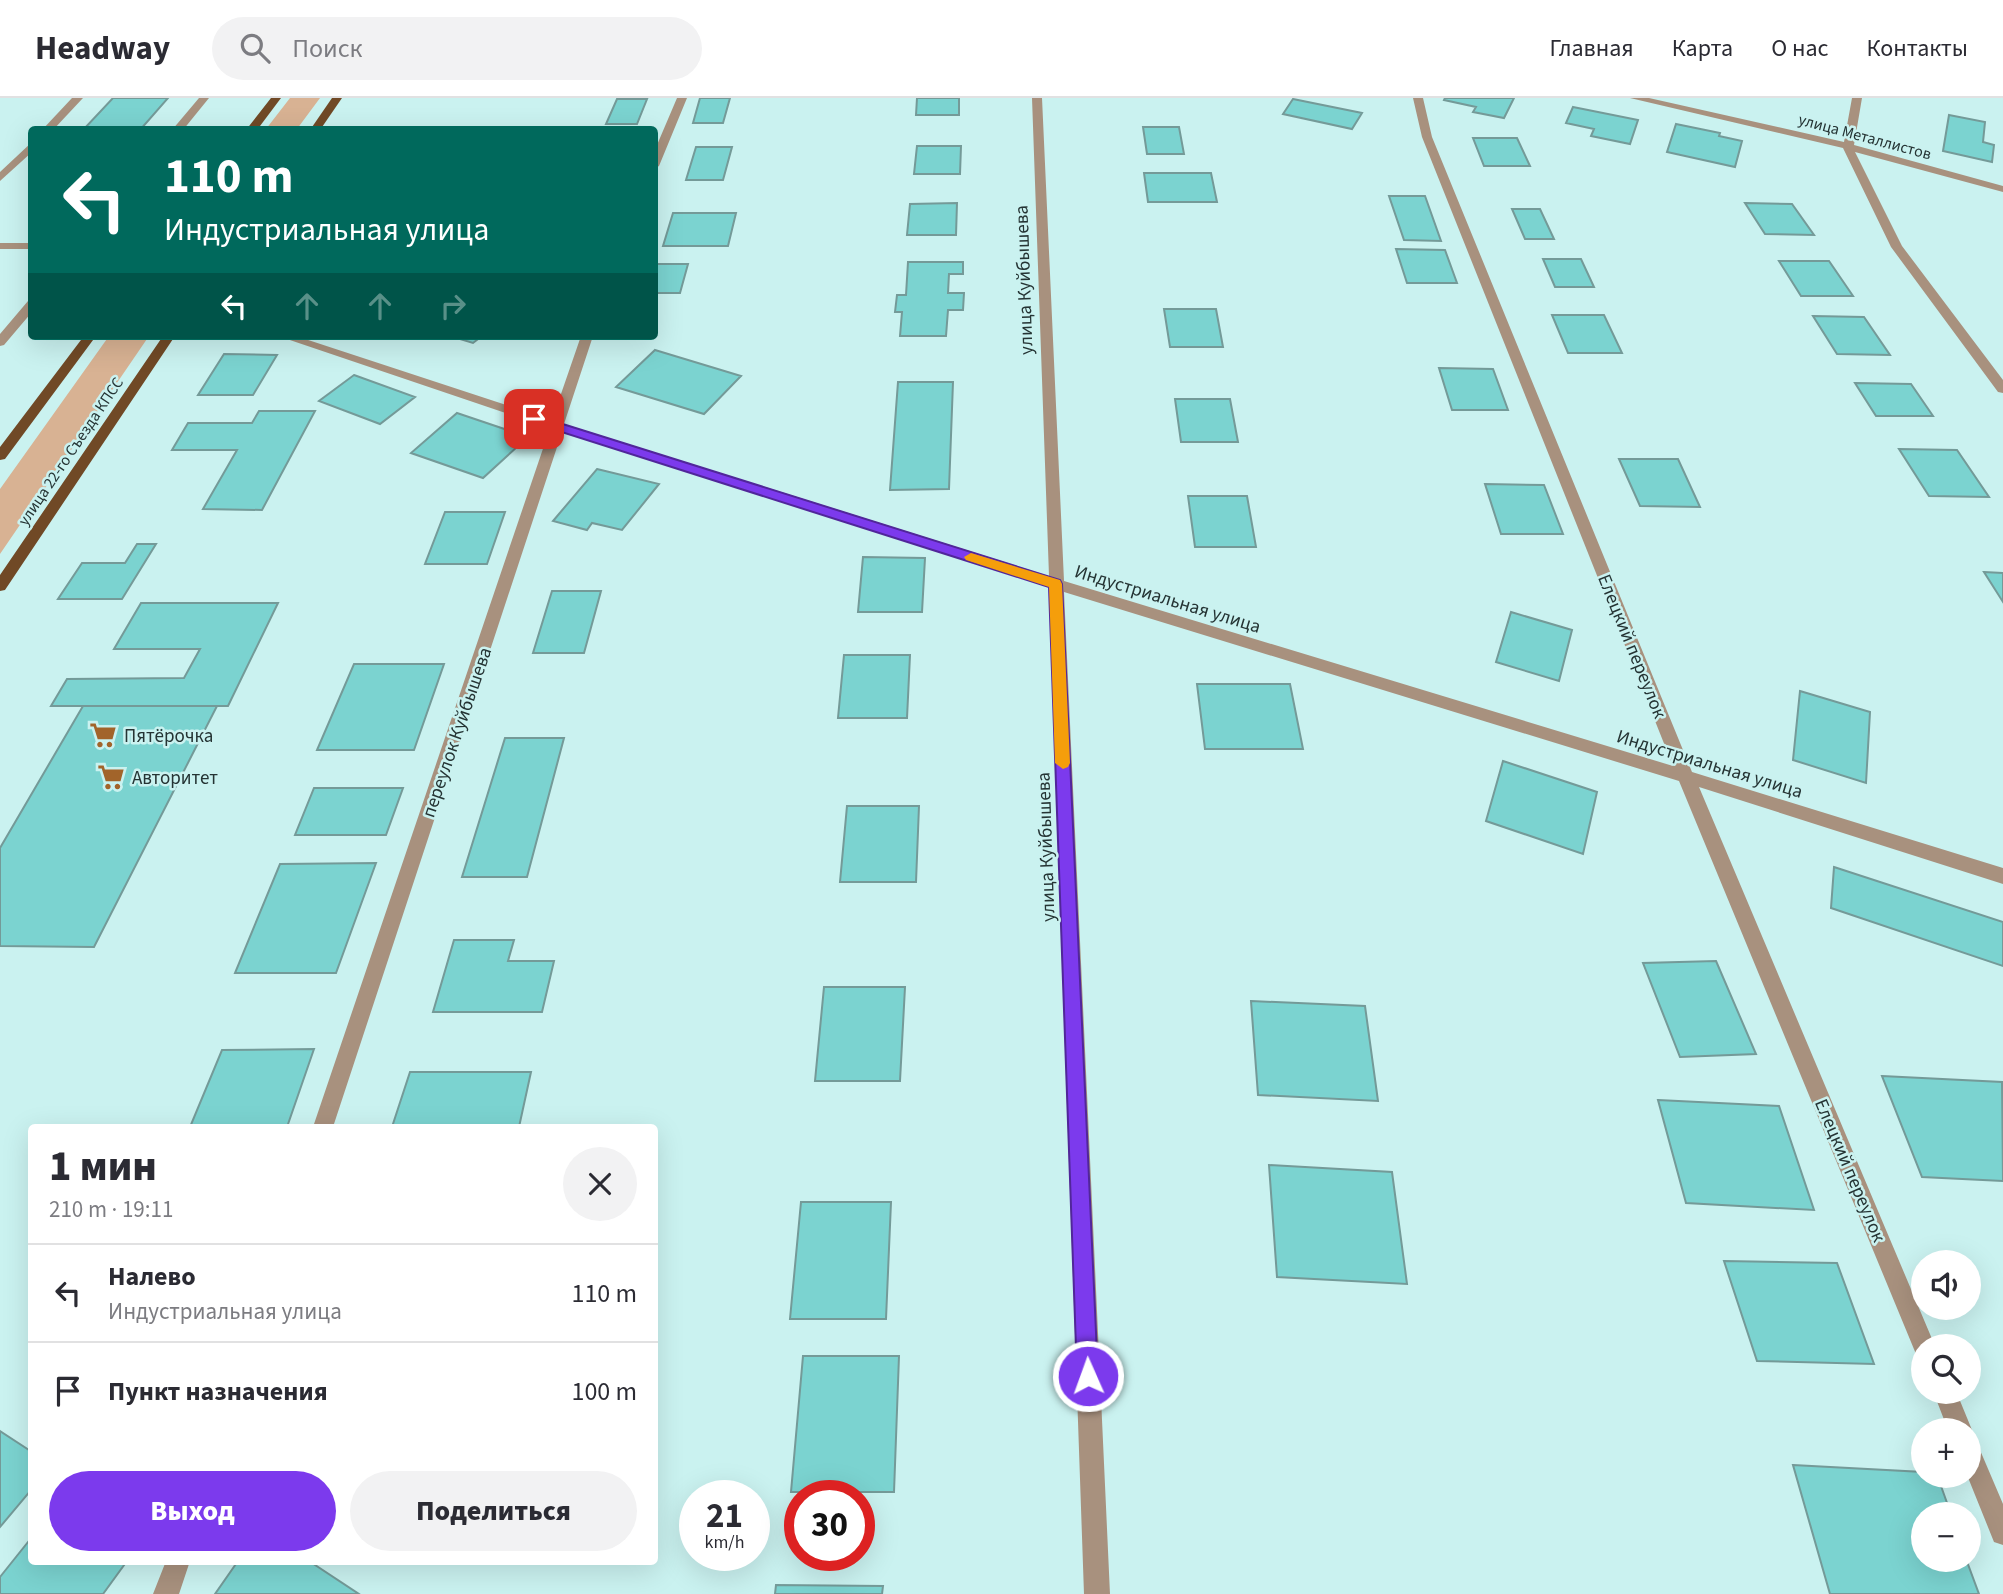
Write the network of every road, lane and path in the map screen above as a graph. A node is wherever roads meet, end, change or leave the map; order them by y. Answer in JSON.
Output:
{"nodes":[{"id":1,"x":78,"y":98,"type":"edge"},
{"id":2,"x":204,"y":98,"type":"edge"},
{"id":3,"x":275,"y":98,"type":"edge"},
{"id":4,"x":337,"y":98,"type":"edge"},
{"id":5,"x":682,"y":98,"type":"edge"},
{"id":6,"x":1037,"y":98,"type":"edge"},
{"id":7,"x":1418,"y":98,"type":"edge"},
{"id":8,"x":1635,"y":98,"type":"edge"},
{"id":9,"x":1857,"y":98,"type":"edge"},
{"id":10,"x":51,"y":126,"type":"edge"},
{"id":11,"x":180,"y":126,"type":"edge"},
{"id":12,"x":254,"y":126,"type":"edge"},
{"id":13,"x":318,"y":126,"type":"edge"},
{"id":14,"x":1848,"y":148,"type":"junction"},
{"id":15,"x":28,"y":149,"type":"edge"},
{"id":16,"x":658,"y":156,"type":"edge"},
{"id":17,"x":0,"y":177,"type":"edge"},
{"id":18,"x":2003,"y":189,"type":"edge"},
{"id":19,"x":0,"y":246,"type":"edge"},
{"id":20,"x":28,"y":246,"type":"edge"},
{"id":21,"x":28,"y":309,"type":"edge"},
{"id":22,"x":87,"y":340,"type":"edge"},
{"id":23,"x":166,"y":340,"type":"edge"},
{"id":24,"x":296,"y":340,"type":"edge"},
{"id":25,"x":586,"y":340,"type":"edge"},
{"id":26,"x":0,"y":342,"type":"edge"},
{"id":27,"x":2003,"y":389,"type":"edge"},
{"id":28,"x":559,"y":427,"type":"junction"},
{"id":29,"x":0,"y":456,"type":"edge"},
{"id":30,"x":1055,"y":584,"type":"junction"},
{"id":31,"x":0,"y":586,"type":"edge"},
{"id":32,"x":1685,"y":775,"type":"junction"},
{"id":33,"x":2003,"y":876,"type":"edge"},
{"id":34,"x":324,"y":1124,"type":"edge"},
{"id":35,"x":1919,"y":1334,"type":"edge"},
{"id":36,"x":1981,"y":1480,"type":"edge"},
{"id":37,"x":2003,"y":1533,"type":"edge"},
{"id":38,"x":176,"y":1565,"type":"edge"},
{"id":39,"x":166,"y":1594,"type":"edge"},
{"id":40,"x":1097,"y":1594,"type":"edge"}],
"edges":[{"from":1,"to":10,"type":"street"},
{"from":2,"to":11,"type":"street"},
{"from":3,"to":12,"type":"main road"},
{"from":4,"to":13,"type":"main road"},
{"from":5,"to":16,"type":"street"},
{"from":6,"to":30,"type":"street","name":"улица Куйбышева"},
{"from":7,"to":32,"type":"street","name":"Елецкий переулок"},
{"from":8,"to":14,"type":"street","name":"улица Металлистов"},
{"from":9,"to":14,"type":"street"},
{"from":14,"to":18,"type":"street","name":"улица Металлистов"},
{"from":14,"to":27,"type":"street"},
{"from":15,"to":17,"type":"street"},
{"from":19,"to":20,"type":"street"},
{"from":21,"to":26,"type":"street"},
{"from":22,"to":29,"type":"main road"},
{"from":23,"to":31,"type":"main road","name":"улица 22-го Съезда КПСС"},
{"from":24,"to":28,"type":"street","name":"Индустриальная улица"},
{"from":25,"to":28,"type":"street","name":"переулок Куйбышева"},
{"from":28,"to":30,"type":"street","name":"Индустриальная улица"},
{"from":28,"to":34,"type":"street","name":"переулок Куйбышева"},
{"from":30,"to":32,"type":"street","name":"Индустриальная улица"},
{"from":30,"to":40,"type":"street","name":"улица Куйбышева"},
{"from":32,"to":33,"type":"street","name":"Индустриальная улица"},
{"from":32,"to":35,"type":"street","name":"Елецкий переулок"},
{"from":36,"to":37,"type":"street"},
{"from":38,"to":39,"type":"street"}]}
